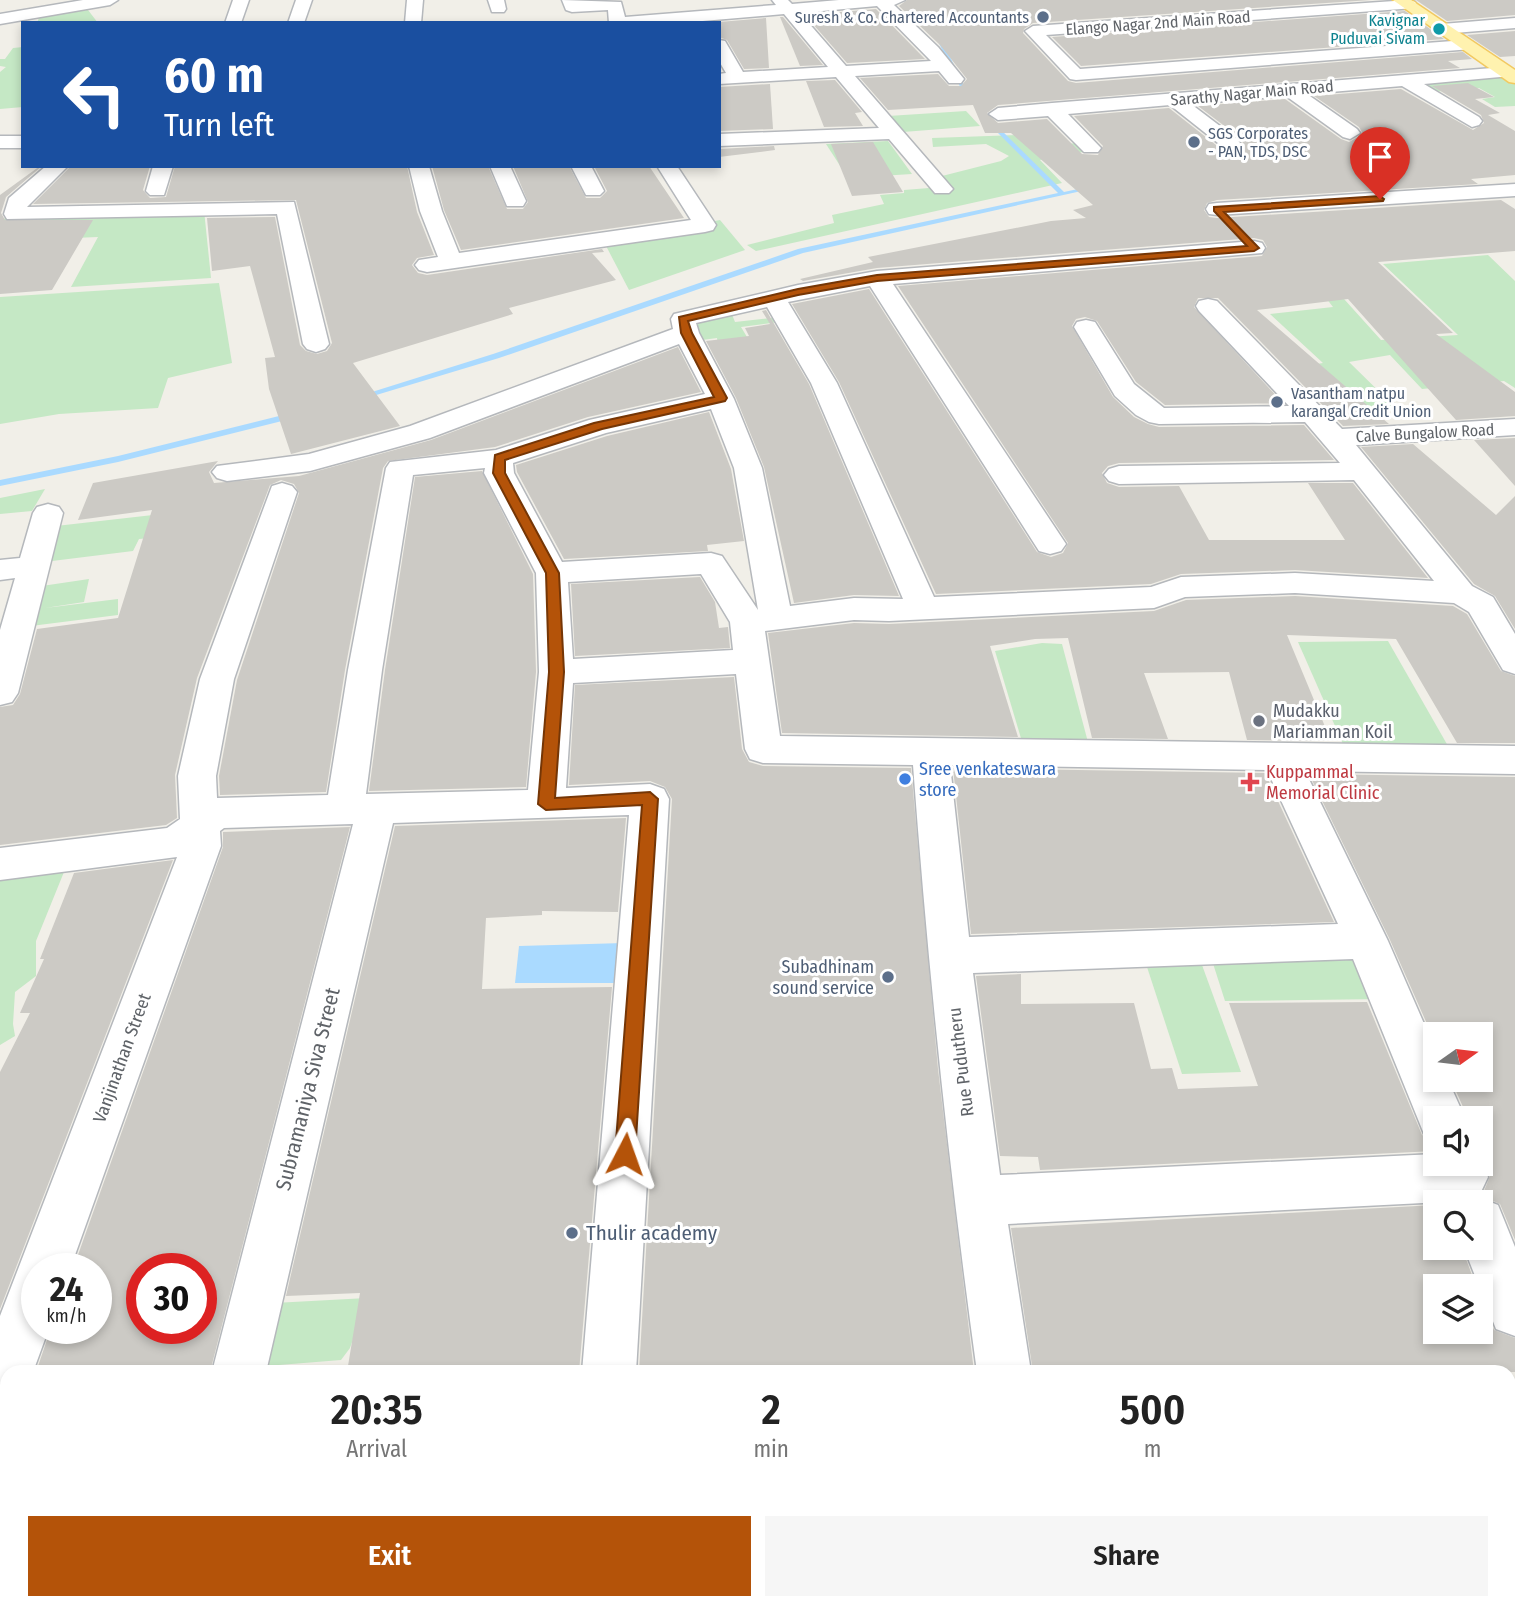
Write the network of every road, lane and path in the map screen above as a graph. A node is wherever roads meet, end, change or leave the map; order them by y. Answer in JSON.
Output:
{"nodes":[{"id":1,"x":110,"y":0,"type":"edge"},
{"id":2,"x":241,"y":0,"type":"edge"},
{"id":3,"x":304,"y":0,"type":"edge"},
{"id":4,"x":415,"y":0,"type":"edge"},
{"id":5,"x":570,"y":0,"type":"edge"},
{"id":6,"x":886,"y":0,"type":"edge"},
{"id":7,"x":1241,"y":0,"type":"edge"},
{"id":8,"x":1411,"y":2,"type":"edge"},
{"id":9,"x":82,"y":4,"type":"edge"},
{"id":10,"x":784,"y":4,"type":"edge"},
{"id":11,"x":1262,"y":16,"type":"junction"},
{"id":12,"x":18,"y":18,"type":"junction"},
{"id":13,"x":0,"y":19,"type":"edge"},
{"id":14,"x":100,"y":21,"type":"edge"},
{"id":15,"x":234,"y":21,"type":"edge"},
{"id":16,"x":297,"y":21,"type":"edge"},
{"id":17,"x":413,"y":21,"type":"edge"},
{"id":18,"x":617,"y":21,"type":"edge"},
{"id":19,"x":626,"y":21,"type":"edge"},
{"id":20,"x":1156,"y":23,"type":"junction"},
{"id":21,"x":1515,"y":23,"type":"edge"},
{"id":22,"x":0,"y":37,"type":"edge"},
{"id":23,"x":1465,"y":37,"type":"junction"},
{"id":24,"x":721,"y":49,"type":"edge"},
{"id":25,"x":1317,"y":57,"type":"junction"},
{"id":26,"x":943,"y":65,"type":"junction"},
{"id":27,"x":1208,"y":65,"type":"junction"},
{"id":28,"x":1512,"y":70,"type":"edge"},
{"id":29,"x":840,"y":72,"type":"junction"},
{"id":30,"x":738,"y":78,"type":"junction"},
{"id":31,"x":721,"y":79,"type":"edge"},
{"id":32,"x":1405,"y":80,"type":"junction"},
{"id":33,"x":958,"y":82,"type":"dead end"},
{"id":34,"x":1290,"y":90,"type":"junction"},
{"id":35,"x":1173,"y":99,"type":"junction"},
{"id":36,"x":1052,"y":109,"type":"junction"},
{"id":37,"x":998,"y":114,"type":"dead end"},
{"id":38,"x":1472,"y":121,"type":"dead end"},
{"id":39,"x":893,"y":133,"type":"junction"},
{"id":40,"x":1350,"y":133,"type":"dead end"},
{"id":41,"x":721,"y":140,"type":"edge"},
{"id":42,"x":0,"y":142,"type":"edge"},
{"id":43,"x":21,"y":142,"type":"edge"},
{"id":44,"x":1230,"y":143,"type":"dead end"},
{"id":45,"x":1091,"y":148,"type":"dead end"},
{"id":46,"x":56,"y":168,"type":"edge"},
{"id":47,"x":163,"y":168,"type":"edge"},
{"id":48,"x":420,"y":168,"type":"edge"},
{"id":49,"x":501,"y":168,"type":"edge"},
{"id":50,"x":582,"y":168,"type":"edge"},
{"id":51,"x":668,"y":168,"type":"edge"},
{"id":52,"x":942,"y":188,"type":"dead end"},
{"id":53,"x":1515,"y":190,"type":"edge"},
{"id":54,"x":157,"y":191,"type":"dead end"},
{"id":55,"x":593,"y":191,"type":"dead end"},
{"id":56,"x":515,"y":201,"type":"dead end"},
{"id":57,"x":451,"y":261,"type":"junction"},
{"id":58,"x":428,"y":265,"type":"dead end"},
{"id":59,"x":877,"y":278,"type":"junction"},
{"id":60,"x":774,"y":298,"type":"junction"},
{"id":61,"x":1208,"y":306,"type":"dead end"},
{"id":62,"x":1086,"y":327,"type":"dead end"},
{"id":63,"x":686,"y":333,"type":"junction"},
{"id":64,"x":316,"y":344,"type":"dead end"},
{"id":65,"x":721,"y":398,"type":"junction"},
{"id":66,"x":1312,"y":414,"type":"junction"},
{"id":67,"x":1515,"y":427,"type":"edge"},
{"id":68,"x":1335,"y":438,"type":"junction"},
{"id":69,"x":391,"y":455,"type":"junction"},
{"id":70,"x":499,"y":458,"type":"junction"},
{"id":71,"x":1361,"y":471,"type":"junction"},
{"id":72,"x":227,"y":472,"type":"dead end"},
{"id":73,"x":1119,"y":475,"type":"dead end"},
{"id":74,"x":282,"y":492,"type":"dead end"},
{"id":75,"x":48,"y":513,"type":"dead end"},
{"id":76,"x":1050,"y":544,"type":"dead end"},
{"id":77,"x":36,"y":566,"type":"junction"},
{"id":78,"x":0,"y":570,"type":"edge"},
{"id":79,"x":552,"y":573,"type":"junction"},
{"id":80,"x":1471,"y":599,"type":"junction"},
{"id":81,"x":1515,"y":600,"type":"edge"},
{"id":82,"x":923,"y":608,"type":"junction"},
{"id":83,"x":761,"y":620,"type":"junction"},
{"id":84,"x":752,"y":661,"type":"junction"},
{"id":85,"x":1515,"y":662,"type":"edge"},
{"id":86,"x":556,"y":672,"type":"junction"},
{"id":87,"x":0,"y":693,"type":"edge"},
{"id":88,"x":930,"y":751,"type":"junction"},
{"id":89,"x":1280,"y":758,"type":"junction"},
{"id":90,"x":1515,"y":760,"type":"edge"},
{"id":91,"x":546,"y":804,"type":"junction"},
{"id":92,"x":361,"y":807,"type":"junction"},
{"id":93,"x":200,"y":835,"type":"junction"},
{"id":94,"x":0,"y":864,"type":"edge"},
{"id":95,"x":1367,"y":941,"type":"junction"},
{"id":96,"x":948,"y":956,"type":"junction"},
{"id":97,"x":1436,"y":1106,"type":"edge"},
{"id":98,"x":1465,"y":1181,"type":"edge"},
{"id":99,"x":978,"y":1200,"type":"junction"},
{"id":100,"x":50,"y":1253,"type":"edge"},
{"id":101,"x":1493,"y":1255,"type":"edge"},
{"id":102,"x":1515,"y":1310,"type":"edge"},
{"id":103,"x":21,"y":1331,"type":"edge"},
{"id":104,"x":8,"y":1365,"type":"edge"},
{"id":105,"x":241,"y":1365,"type":"edge"},
{"id":106,"x":610,"y":1365,"type":"edge"},
{"id":107,"x":1002,"y":1365,"type":"edge"}],
"edges":[{"from":1,"to":9,"type":"street"},
{"from":2,"to":15,"type":"street"},
{"from":3,"to":16,"type":"street"},
{"from":4,"to":17,"type":"street"},
{"from":5,"to":18,"type":"street"},
{"from":6,"to":10,"type":"street"},
{"from":6,"to":26,"type":"street"},
{"from":7,"to":11,"type":"street"},
{"from":8,"to":11,"type":"street","name":"Elango Nagar 2nd Main Road"},
{"from":8,"to":23,"type":"main road"},
{"from":8,"to":23,"type":"main road"},
{"from":9,"to":12,"type":"street"},
{"from":9,"to":14,"type":"street"},
{"from":10,"to":19,"type":"street"},
{"from":10,"to":29,"type":"street"},
{"from":11,"to":20,"type":"street","name":"Elango Nagar 2nd Main Road"},
{"from":11,"to":25,"type":"street"},
{"from":12,"to":13,"type":"street"},
{"from":12,"to":22,"type":"street"},
{"from":20,"to":27,"type":"street"},
{"from":20,"to":27,"type":"street","name":"Elango Nagar 2nd Main Road"},
{"from":21,"to":23,"type":"street"},
{"from":23,"to":25,"type":"street"},
{"from":23,"to":28,"type":"main road"},
{"from":24,"to":30,"type":"street"},
{"from":25,"to":27,"type":"street"},
{"from":26,"to":29,"type":"street"},
{"from":26,"to":33,"type":"street"},
{"from":28,"to":32,"type":"street","name":"Sarathy Nagar Main Road"},
{"from":29,"to":30,"type":"street"},
{"from":29,"to":39,"type":"street"},
{"from":30,"to":31,"type":"street"},
{"from":32,"to":34,"type":"street","name":"Sarathy Nagar Main Road"},
{"from":32,"to":38,"type":"street"},
{"from":34,"to":35,"type":"street","name":"Sarathy Nagar Main Road"},
{"from":34,"to":40,"type":"street"},
{"from":35,"to":36,"type":"street","name":"Sarathy Nagar Main Road"},
{"from":35,"to":44,"type":"street"},
{"from":36,"to":37,"type":"street","name":"Sarathy Nagar Main Road"},
{"from":36,"to":45,"type":"street"},
{"from":39,"to":41,"type":"street"},
{"from":39,"to":52,"type":"street"},
{"from":42,"to":43,"type":"street"},
{"from":46,"to":64,"type":"street"},
{"from":47,"to":54,"type":"street"},
{"from":48,"to":57,"type":"street"},
{"from":49,"to":56,"type":"street"},
{"from":50,"to":55,"type":"street"},
{"from":51,"to":57,"type":"street"},
{"from":53,"to":59,"type":"street"},
{"from":57,"to":58,"type":"street"},
{"from":59,"to":60,"type":"street"},
{"from":59,"to":76,"type":"street"},
{"from":60,"to":63,"type":"street"},
{"from":60,"to":82,"type":"street"},
{"from":61,"to":66,"type":"street"},
{"from":62,"to":66,"type":"street"},
{"from":63,"to":65,"type":"street"},
{"from":63,"to":69,"type":"street"},
{"from":65,"to":70,"type":"street"},
{"from":65,"to":83,"type":"street"},
{"from":66,"to":68,"type":"street"},
{"from":67,"to":68,"type":"street","name":"Calve Bungalow Road"},
{"from":68,"to":71,"type":"street"},
{"from":69,"to":70,"type":"street"},
{"from":69,"to":72,"type":"street"},
{"from":69,"to":92,"type":"street","name":"Subramaniya Siva Street"},
{"from":70,"to":79,"type":"street"},
{"from":71,"to":73,"type":"street"},
{"from":71,"to":80,"type":"street"},
{"from":74,"to":93,"type":"street"},
{"from":75,"to":77,"type":"street"},
{"from":77,"to":78,"type":"street"},
{"from":77,"to":87,"type":"street"},
{"from":79,"to":83,"type":"street"},
{"from":79,"to":86,"type":"street"},
{"from":80,"to":81,"type":"street"},
{"from":80,"to":82,"type":"street"},
{"from":80,"to":85,"type":"street"},
{"from":82,"to":83,"type":"street"},
{"from":83,"to":84,"type":"street"},
{"from":84,"to":86,"type":"street"},
{"from":84,"to":88,"type":"street"},
{"from":86,"to":91,"type":"street"},
{"from":88,"to":89,"type":"street"},
{"from":88,"to":96,"type":"street","name":"Rue Pudutheru"},
{"from":89,"to":90,"type":"street"},
{"from":89,"to":95,"type":"street"},
{"from":91,"to":92,"type":"street"},
{"from":91,"to":106,"type":"street"},
{"from":92,"to":93,"type":"street"},
{"from":92,"to":105,"type":"street","name":"Subramaniya Siva Street"},
{"from":93,"to":94,"type":"street"},
{"from":93,"to":100,"type":"street","name":"Vanjinathan Street"},
{"from":95,"to":96,"type":"street"},
{"from":95,"to":97,"type":"street"},
{"from":96,"to":99,"type":"street","name":"Rue Pudutheru"},
{"from":98,"to":99,"type":"street"},
{"from":99,"to":107,"type":"street","name":"Rue Pudutheru"},
{"from":101,"to":102,"type":"street"},
{"from":103,"to":104,"type":"street"}]}
